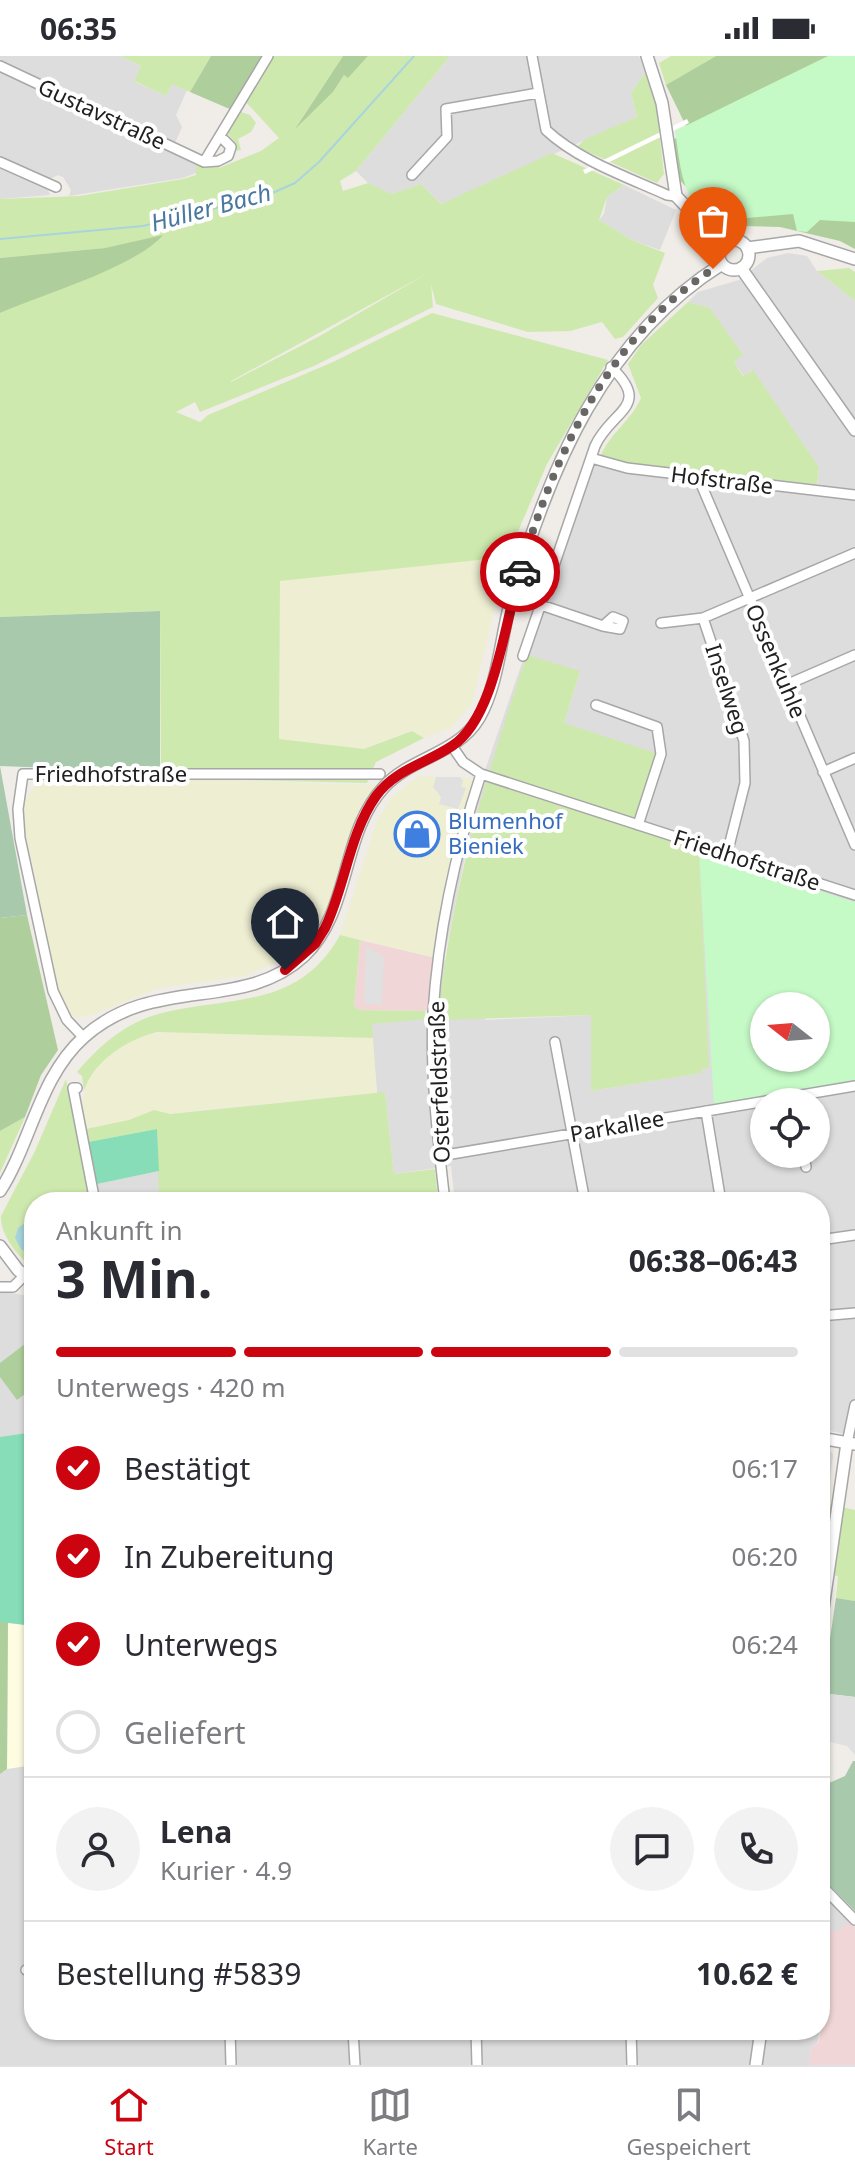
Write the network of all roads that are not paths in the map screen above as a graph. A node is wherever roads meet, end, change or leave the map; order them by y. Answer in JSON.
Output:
{"nodes":[{"id":1,"x":268,"y":56,"type":"edge"},
{"id":2,"x":532,"y":56,"type":"edge"},
{"id":3,"x":647,"y":56,"type":"edge"},
{"id":4,"x":0,"y":66,"type":"edge"},
{"id":5,"x":538,"y":93,"type":"junction"},
{"id":6,"x":220,"y":136,"type":"junction"},
{"id":7,"x":0,"y":162,"type":"edge"},
{"id":8,"x":204,"y":162,"type":"junction"},
{"id":9,"x":412,"y":175,"type":"dead end"},
{"id":10,"x":56,"y":187,"type":"dead end"},
{"id":11,"x":676,"y":196,"type":"junction"},
{"id":12,"x":723,"y":245,"type":"junction"},
{"id":13,"x":747,"y":248,"type":"junction"},
{"id":14,"x":855,"y":259,"type":"edge"},
{"id":15,"x":722,"y":264,"type":"junction"},
{"id":16,"x":741,"y":268,"type":"junction"},
{"id":17,"x":611,"y":367,"type":"junction"},
{"id":18,"x":855,"y":430,"type":"edge"},
{"id":19,"x":591,"y":458,"type":"junction"},
{"id":20,"x":698,"y":477,"type":"junction"},
{"id":21,"x":855,"y":495,"type":"edge"},
{"id":22,"x":855,"y":553,"type":"edge"},
{"id":23,"x":749,"y":599,"type":"junction"},
{"id":24,"x":541,"y":605,"type":"junction"},
{"id":25,"x":703,"y":618,"type":"junction"},
{"id":26,"x":661,"y":623,"type":"dead end"},
{"id":27,"x":603,"y":626,"type":"dead end"},
{"id":28,"x":855,"y":655,"type":"edge"},
{"id":29,"x":523,"y":656,"type":"dead end"},
{"id":30,"x":786,"y":685,"type":"junction"},
{"id":31,"x":596,"y":705,"type":"dead end"},
{"id":32,"x":452,"y":746,"type":"junction"},
{"id":33,"x":855,"y":758,"type":"edge"},
{"id":34,"x":823,"y":772,"type":"junction"},
{"id":35,"x":380,"y":774,"type":"dead end"},
{"id":36,"x":481,"y":774,"type":"junction"},
{"id":37,"x":638,"y":825,"type":"junction"},
{"id":38,"x":855,"y":845,"type":"edge"},
{"id":39,"x":727,"y":854,"type":"junction"},
{"id":40,"x":855,"y":895,"type":"edge"},
{"id":41,"x":84,"y":1038,"type":"junction"},
{"id":42,"x":555,"y":1042,"type":"dead end"},
{"id":43,"x":855,"y":1086,"type":"edge"},
{"id":44,"x":77,"y":1088,"type":"dead end"},
{"id":45,"x":830,"y":1091,"type":"edge"},
{"id":46,"x":750,"y":1105,"type":"edge"},
{"id":47,"x":706,"y":1111,"type":"junction"},
{"id":48,"x":572,"y":1134,"type":"junction"},
{"id":49,"x":440,"y":1156,"type":"junction"},
{"id":50,"x":0,"y":1191,"type":"edge"},
{"id":51,"x":93,"y":1192,"type":"edge"},
{"id":52,"x":444,"y":1192,"type":"edge"},
{"id":53,"x":583,"y":1192,"type":"edge"},
{"id":54,"x":719,"y":1192,"type":"edge"},
{"id":55,"x":855,"y":1235,"type":"edge"},
{"id":56,"x":830,"y":1239,"type":"edge"},
{"id":57,"x":0,"y":1246,"type":"edge"},
{"id":58,"x":24,"y":1273,"type":"edge"},
{"id":59,"x":24,"y":1282,"type":"edge"},
{"id":60,"x":0,"y":1287,"type":"edge"},
{"id":61,"x":855,"y":1313,"type":"edge"},
{"id":62,"x":830,"y":1315,"type":"edge"},
{"id":63,"x":855,"y":1405,"type":"edge"},
{"id":64,"x":830,"y":1440,"type":"edge"},
{"id":65,"x":851,"y":1444,"type":"edge"},
{"id":66,"x":830,"y":1557,"type":"edge"},
{"id":67,"x":830,"y":1894,"type":"edge"},
{"id":68,"x":855,"y":1920,"type":"edge"},
{"id":69,"x":230,"y":2040,"type":"edge"},
{"id":70,"x":354,"y":2040,"type":"edge"},
{"id":71,"x":476,"y":2040,"type":"edge"},
{"id":72,"x":631,"y":2040,"type":"edge"},
{"id":73,"x":760,"y":2040,"type":"edge"},
{"id":74,"x":231,"y":2065,"type":"edge"},
{"id":75,"x":355,"y":2065,"type":"edge"},
{"id":76,"x":477,"y":2065,"type":"edge"},
{"id":77,"x":632,"y":2065,"type":"edge"},
{"id":78,"x":756,"y":2065,"type":"edge"}],
"edges":[{"from":1,"to":6,"type":"street"},
{"from":2,"to":5,"type":"street"},
{"from":3,"to":11,"type":"street"},
{"from":4,"to":8,"type":"street","name":"Gustavstraße"},
{"from":5,"to":9,"type":"street"},
{"from":5,"to":11,"type":"street"},
{"from":6,"to":8,"type":"street"},
{"from":6,"to":8,"type":"street"},
{"from":7,"to":10,"type":"street"},
{"from":11,"to":12,"type":"street"},
{"from":12,"to":13,"type":"street"},
{"from":12,"to":15,"type":"street"},
{"from":13,"to":14,"type":"street"},
{"from":13,"to":16,"type":"street"},
{"from":15,"to":16,"type":"street"},
{"from":15,"to":17,"type":"street"},
{"from":16,"to":18,"type":"street"},
{"from":17,"to":19,"type":"street"},
{"from":17,"to":32,"type":"street"},
{"from":19,"to":20,"type":"street","name":"Hofstraße"},
{"from":19,"to":24,"type":"street"},
{"from":20,"to":21,"type":"street","name":"Hofstraße"},
{"from":20,"to":23,"type":"street","name":"Ossenkuhle"},
{"from":22,"to":23,"type":"street"},
{"from":23,"to":25,"type":"street"},
{"from":23,"to":30,"type":"street","name":"Ossenkuhle"},
{"from":24,"to":27,"type":"street"},
{"from":24,"to":29,"type":"street"},
{"from":25,"to":26,"type":"street"},
{"from":25,"to":39,"type":"street","name":"Inselweg"},
{"from":28,"to":30,"type":"street"},
{"from":30,"to":34,"type":"street","name":"Ossenkuhle"},
{"from":31,"to":37,"type":"street"},
{"from":32,"to":36,"type":"street","name":"Friedhofstraße"},
{"from":32,"to":41,"type":"street"},
{"from":33,"to":34,"type":"street"},
{"from":34,"to":38,"type":"street","name":"Ossenkuhle"},
{"from":35,"to":41,"type":"street","name":"Friedhofstraße"},
{"from":36,"to":37,"type":"street","name":"Friedhofstraße"},
{"from":36,"to":49,"type":"street","name":"Osterfeldstraße"},
{"from":37,"to":39,"type":"street","name":"Friedhofstraße"},
{"from":39,"to":40,"type":"street","name":"Friedhofstraße"},
{"from":41,"to":50,"type":"street"},
{"from":42,"to":48,"type":"street"},
{"from":43,"to":45,"type":"street","name":"Parkallee"},
{"from":44,"to":51,"type":"street"},
{"from":46,"to":47,"type":"street","name":"Parkallee"},
{"from":47,"to":48,"type":"street","name":"Parkallee"},
{"from":47,"to":54,"type":"street"},
{"from":48,"to":49,"type":"street","name":"Parkallee"},
{"from":48,"to":53,"type":"street"},
{"from":49,"to":52,"type":"street","name":"Osterfeldstraße"},
{"from":55,"to":56,"type":"street"},
{"from":57,"to":58,"type":"street"},
{"from":59,"to":60,"type":"street"},
{"from":61,"to":62,"type":"street"},
{"from":63,"to":65,"type":"street"},
{"from":64,"to":65,"type":"street"},
{"from":65,"to":66,"type":"street"},
{"from":67,"to":68,"type":"street"},
{"from":69,"to":74,"type":"street"},
{"from":70,"to":75,"type":"street"},
{"from":71,"to":76,"type":"street"},
{"from":72,"to":77,"type":"street"},
{"from":73,"to":78,"type":"street"}]}
